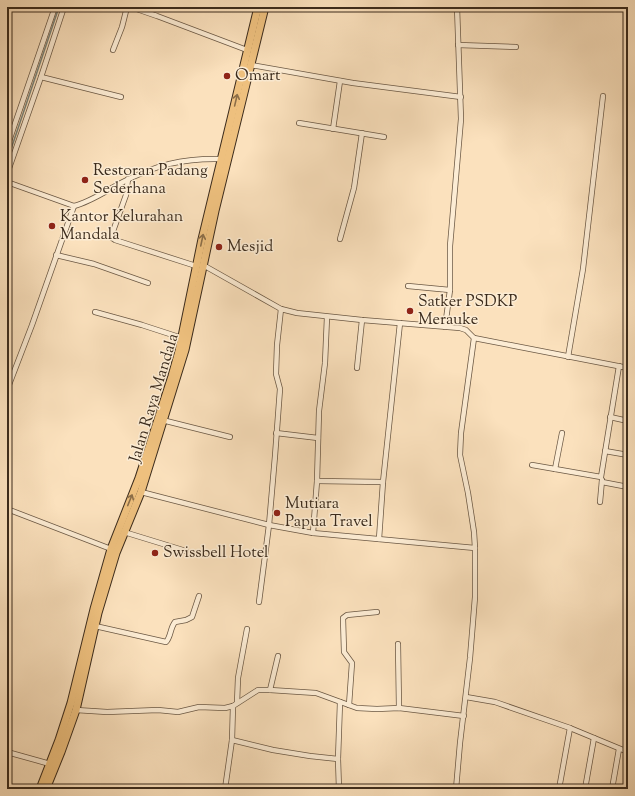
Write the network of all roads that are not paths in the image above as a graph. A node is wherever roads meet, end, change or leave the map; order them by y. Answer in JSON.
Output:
{"nodes":[{"id":1,"x":55,"y":7,"type":"edge"},
{"id":2,"x":64,"y":7,"type":"edge"},
{"id":3,"x":127,"y":7,"type":"edge"},
{"id":4,"x":131,"y":7,"type":"edge"},
{"id":5,"x":258,"y":7,"type":"edge"},
{"id":6,"x":265,"y":7,"type":"edge"},
{"id":7,"x":457,"y":7,"type":"edge"},
{"id":8,"x":253,"y":41,"type":"junction"},
{"id":9,"x":458,"y":45,"type":"junction"},
{"id":10,"x":516,"y":47,"type":"dead end"},
{"id":11,"x":113,"y":50,"type":"dead end"},
{"id":12,"x":247,"y":50,"type":"junction"},
{"id":13,"x":250,"y":65,"type":"junction"},
{"id":14,"x":41,"y":77,"type":"junction"},
{"id":15,"x":340,"y":81,"type":"junction"},
{"id":16,"x":603,"y":96,"type":"dead end"},
{"id":17,"x":121,"y":97,"type":"dead end"},
{"id":18,"x":461,"y":97,"type":"junction"},
{"id":19,"x":299,"y":123,"type":"dead end"},
{"id":20,"x":333,"y":129,"type":"junction"},
{"id":21,"x":362,"y":134,"type":"junction"},
{"id":22,"x":384,"y":137,"type":"dead end"},
{"id":23,"x":7,"y":147,"type":"edge"},
{"id":24,"x":221,"y":159,"type":"junction"},
{"id":25,"x":7,"y":174,"type":"edge"},
{"id":26,"x":128,"y":179,"type":"junction"},
{"id":27,"x":7,"y":182,"type":"edge"},
{"id":28,"x":74,"y":206,"type":"junction"},
{"id":29,"x":340,"y":239,"type":"dead end"},
{"id":30,"x":56,"y":255,"type":"junction"},
{"id":31,"x":200,"y":265,"type":"junction"},
{"id":32,"x":148,"y":283,"type":"dead end"},
{"id":33,"x":408,"y":286,"type":"dead end"},
{"id":34,"x":450,"y":290,"type":"junction"},
{"id":35,"x":281,"y":309,"type":"junction"},
{"id":36,"x":95,"y":312,"type":"dead end"},
{"id":37,"x":327,"y":317,"type":"junction"},
{"id":38,"x":362,"y":320,"type":"junction"},
{"id":39,"x":400,"y":323,"type":"junction"},
{"id":40,"x":445,"y":327,"type":"junction"},
{"id":41,"x":182,"y":338,"type":"junction"},
{"id":42,"x":474,"y":338,"type":"junction"},
{"id":43,"x":568,"y":356,"type":"junction"},
{"id":44,"x":618,"y":366,"type":"junction"},
{"id":45,"x":357,"y":368,"type":"dead end"},
{"id":46,"x":628,"y":368,"type":"edge"},
{"id":47,"x":7,"y":390,"type":"edge"},
{"id":48,"x":610,"y":417,"type":"junction"},
{"id":49,"x":161,"y":420,"type":"junction"},
{"id":50,"x":628,"y":421,"type":"edge"},
{"id":51,"x":276,"y":433,"type":"junction"},
{"id":52,"x":562,"y":433,"type":"dead end"},
{"id":53,"x":230,"y":437,"type":"dead end"},
{"id":54,"x":318,"y":438,"type":"junction"},
{"id":55,"x":605,"y":451,"type":"junction"},
{"id":56,"x":628,"y":455,"type":"edge"},
{"id":57,"x":532,"y":465,"type":"dead end"},
{"id":58,"x":555,"y":469,"type":"junction"},
{"id":59,"x":602,"y":479,"type":"junction"},
{"id":60,"x":317,"y":481,"type":"junction"},
{"id":61,"x":383,"y":482,"type":"junction"},
{"id":62,"x":628,"y":487,"type":"edge"},
{"id":63,"x":141,"y":492,"type":"junction"},
{"id":64,"x":600,"y":502,"type":"dead end"},
{"id":65,"x":7,"y":509,"type":"edge"},
{"id":66,"x":269,"y":525,"type":"junction"},
{"id":67,"x":124,"y":532,"type":"junction"},
{"id":68,"x":313,"y":533,"type":"junction"},
{"id":69,"x":379,"y":539,"type":"junction"},
{"id":70,"x":475,"y":548,"type":"junction"},
{"id":71,"x":111,"y":550,"type":"junction"},
{"id":72,"x":186,"y":551,"type":"dead end"},
{"id":73,"x":198,"y":596,"type":"dead end"},
{"id":74,"x":259,"y":602,"type":"dead end"},
{"id":75,"x":377,"y":612,"type":"dead end"},
{"id":76,"x":95,"y":626,"type":"junction"},
{"id":77,"x":247,"y":629,"type":"dead end"},
{"id":78,"x":398,"y":644,"type":"dead end"},
{"id":79,"x":87,"y":650,"type":"junction"},
{"id":80,"x":278,"y":656,"type":"dead end"},
{"id":81,"x":270,"y":690,"type":"junction"},
{"id":82,"x":466,"y":697,"type":"junction"},
{"id":83,"x":340,"y":702,"type":"junction"},
{"id":84,"x":235,"y":704,"type":"junction"},
{"id":85,"x":348,"y":705,"type":"junction"},
{"id":86,"x":399,"y":708,"type":"junction"},
{"id":87,"x":76,"y":710,"type":"junction"},
{"id":88,"x":464,"y":716,"type":"junction"},
{"id":89,"x":570,"y":728,"type":"junction"},
{"id":90,"x":594,"y":738,"type":"junction"},
{"id":91,"x":232,"y":740,"type":"junction"},
{"id":92,"x":619,"y":749,"type":"junction"},
{"id":93,"x":7,"y":752,"type":"edge"},
{"id":94,"x":628,"y":752,"type":"edge"},
{"id":95,"x":338,"y":758,"type":"junction"},
{"id":96,"x":50,"y":764,"type":"junction"},
{"id":97,"x":45,"y":789,"type":"edge"},
{"id":98,"x":225,"y":789,"type":"edge"},
{"id":99,"x":339,"y":789,"type":"edge"},
{"id":100,"x":456,"y":789,"type":"edge"},
{"id":101,"x":559,"y":789,"type":"edge"},
{"id":102,"x":585,"y":789,"type":"edge"},
{"id":103,"x":612,"y":789,"type":"edge"}],
"edges":[{"from":1,"to":23,"type":"street"},
{"from":2,"to":14,"type":"street"},
{"from":3,"to":11,"type":"street"},
{"from":4,"to":12,"type":"street"},
{"from":5,"to":8,"type":"highway","name":"Jalan Raya Mandala"},
{"from":6,"to":8,"type":"highway","name":"Jalan Raya Mandala"},
{"from":7,"to":9,"type":"street"},
{"from":8,"to":12,"type":"highway","name":"Jalan Raya Mandala"},
{"from":8,"to":13,"type":"highway","name":"Jalan Raya Mandala"},
{"from":9,"to":10,"type":"street"},
{"from":9,"to":18,"type":"street"},
{"from":24,"to":12,"type":"highway","name":"Jalan Raya Mandala","one_way":true},
{"from":13,"to":15,"type":"street"},
{"from":13,"to":31,"type":"highway","name":"Jalan Raya Mandala"},
{"from":14,"to":17,"type":"street"},
{"from":14,"to":25,"type":"street"},
{"from":15,"to":18,"type":"street"},
{"from":15,"to":20,"type":"street"},
{"from":16,"to":43,"type":"street"},
{"from":18,"to":34,"type":"street"},
{"from":19,"to":20,"type":"street"},
{"from":20,"to":21,"type":"street"},
{"from":21,"to":22,"type":"street"},
{"from":21,"to":29,"type":"street"},
{"from":24,"to":26,"type":"street"},
{"from":31,"to":24,"type":"highway","name":"Jalan Raya Mandala","one_way":true},
{"from":26,"to":28,"type":"street"},
{"from":26,"to":31,"type":"street"},
{"from":27,"to":28,"type":"street"},
{"from":28,"to":30,"type":"street"},
{"from":30,"to":32,"type":"street"},
{"from":30,"to":47,"type":"street"},
{"from":31,"to":35,"type":"street"},
{"from":31,"to":41,"type":"highway","name":"Jalan Raya Mandala"},
{"from":31,"to":49,"type":"highway","name":"Jalan Raya Mandala"},
{"from":33,"to":34,"type":"street"},
{"from":34,"to":40,"type":"street"},
{"from":35,"to":37,"type":"street"},
{"from":35,"to":51,"type":"street"},
{"from":36,"to":41,"type":"street"},
{"from":37,"to":38,"type":"street"},
{"from":37,"to":54,"type":"street"},
{"from":38,"to":39,"type":"street"},
{"from":38,"to":45,"type":"street"},
{"from":39,"to":40,"type":"street"},
{"from":39,"to":61,"type":"street"},
{"from":40,"to":42,"type":"street"},
{"from":41,"to":49,"type":"highway","name":"Jalan Raya Mandala"},
{"from":42,"to":43,"type":"street"},
{"from":42,"to":70,"type":"street"},
{"from":43,"to":44,"type":"street"},
{"from":44,"to":46,"type":"street"},
{"from":44,"to":48,"type":"street"},
{"from":48,"to":50,"type":"street"},
{"from":48,"to":55,"type":"street"},
{"from":49,"to":53,"type":"street"},
{"from":49,"to":63,"type":"highway","name":"Jalan Raya Mandala"},
{"from":71,"to":49,"type":"highway","name":"Jalan Raya Mandala","one_way":true},
{"from":51,"to":54,"type":"street"},
{"from":51,"to":66,"type":"street"},
{"from":52,"to":58,"type":"street"},
{"from":54,"to":60,"type":"street"},
{"from":55,"to":56,"type":"street"},
{"from":55,"to":59,"type":"street"},
{"from":57,"to":58,"type":"street"},
{"from":58,"to":59,"type":"street"},
{"from":59,"to":62,"type":"street"},
{"from":59,"to":64,"type":"street"},
{"from":60,"to":61,"type":"street"},
{"from":60,"to":68,"type":"street"},
{"from":61,"to":69,"type":"street"},
{"from":63,"to":66,"type":"street"},
{"from":63,"to":67,"type":"highway","name":"Jalan Raya Mandala"},
{"from":65,"to":71,"type":"street"},
{"from":66,"to":68,"type":"street"},
{"from":66,"to":74,"type":"street"},
{"from":67,"to":72,"type":"street"},
{"from":67,"to":76,"type":"highway","name":"Jalan Raya Mandala"},
{"from":68,"to":69,"type":"street"},
{"from":69,"to":70,"type":"street"},
{"from":70,"to":82,"type":"street"},
{"from":71,"to":79,"type":"highway","name":"Jalan Raya Mandala"},
{"from":73,"to":76,"type":"street"},
{"from":75,"to":85,"type":"street"},
{"from":76,"to":79,"type":"highway","name":"Jalan Raya Mandala"},
{"from":77,"to":84,"type":"street"},
{"from":78,"to":86,"type":"street"},
{"from":79,"to":87,"type":"highway","name":"Jalan Raya Mandala"},
{"from":79,"to":96,"type":"highway","name":"Jalan Raya Mandala"},
{"from":80,"to":81,"type":"street"},
{"from":81,"to":83,"type":"street"},
{"from":81,"to":84,"type":"street"},
{"from":82,"to":88,"type":"street"},
{"from":82,"to":89,"type":"street"},
{"from":83,"to":85,"type":"street"},
{"from":83,"to":95,"type":"street"},
{"from":84,"to":87,"type":"street"},
{"from":84,"to":91,"type":"street"},
{"from":85,"to":86,"type":"street"},
{"from":86,"to":88,"type":"street"},
{"from":87,"to":97,"type":"highway","name":"Jalan Raya Mandala"},
{"from":88,"to":100,"type":"street"},
{"from":89,"to":90,"type":"street"},
{"from":89,"to":101,"type":"street"},
{"from":90,"to":92,"type":"street"},
{"from":90,"to":102,"type":"street"},
{"from":91,"to":95,"type":"street"},
{"from":91,"to":98,"type":"street"},
{"from":92,"to":94,"type":"street"},
{"from":92,"to":103,"type":"street"},
{"from":93,"to":96,"type":"street"},
{"from":95,"to":99,"type":"street"},
{"from":96,"to":97,"type":"highway","name":"Jalan Raya Mandala"}]}
